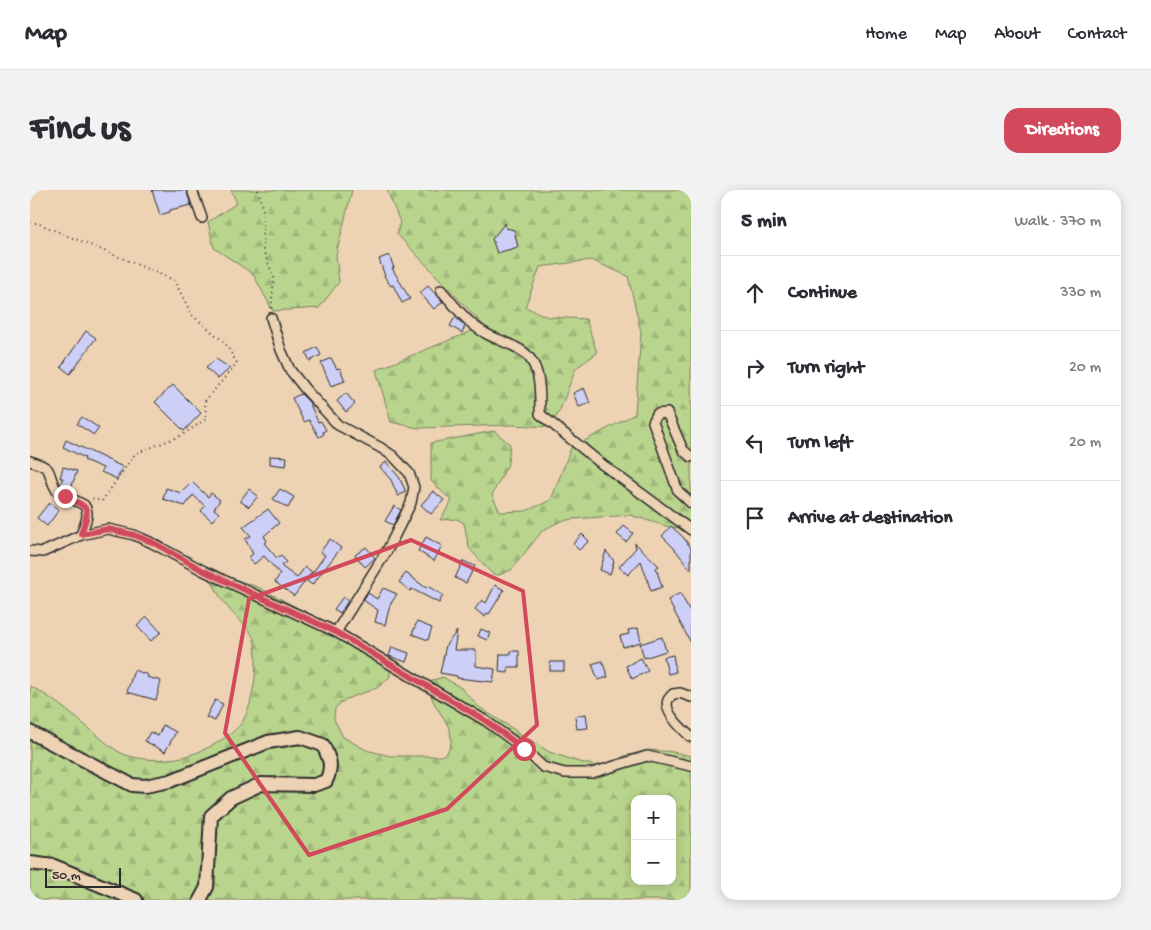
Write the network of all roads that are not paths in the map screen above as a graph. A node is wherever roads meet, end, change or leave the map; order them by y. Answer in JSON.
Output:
{"nodes":[{"id":1,"x":192,"y":190,"type":"edge"},
{"id":2,"x":202,"y":218,"type":"dead end"},
{"id":3,"x":441,"y":290,"type":"dead end"},
{"id":4,"x":271,"y":318,"type":"road end"},
{"id":5,"x":691,"y":457,"type":"edge"},
{"id":6,"x":30,"y":461,"type":"edge"},
{"id":7,"x":691,"y":503,"type":"edge"},
{"id":8,"x":691,"y":530,"type":"edge"},
{"id":9,"x":81,"y":534,"type":"junction"},
{"id":10,"x":30,"y":551,"type":"edge"},
{"id":11,"x":336,"y":632,"type":"junction"},
{"id":12,"x":691,"y":697,"type":"edge"},
{"id":13,"x":30,"y":732,"type":"edge"},
{"id":14,"x":691,"y":737,"type":"edge"},
{"id":15,"x":691,"y":766,"type":"edge"},
{"id":16,"x":30,"y":863,"type":"edge"},
{"id":17,"x":136,"y":900,"type":"edge"},
{"id":18,"x":200,"y":900,"type":"edge"}],
"edges":[{"from":1,"to":2,"type":"street"},
{"from":3,"to":8,"type":"street"},
{"from":4,"to":11,"type":"street"},
{"from":5,"to":7,"type":"street"},
{"from":6,"to":9,"type":"street"},
{"from":9,"to":10,"type":"street"},
{"from":9,"to":11,"type":"street"},
{"from":11,"to":15,"type":"street"},
{"from":12,"to":14,"type":"street"},
{"from":13,"to":18,"type":"main road"},
{"from":16,"to":17,"type":"main road"}]}
